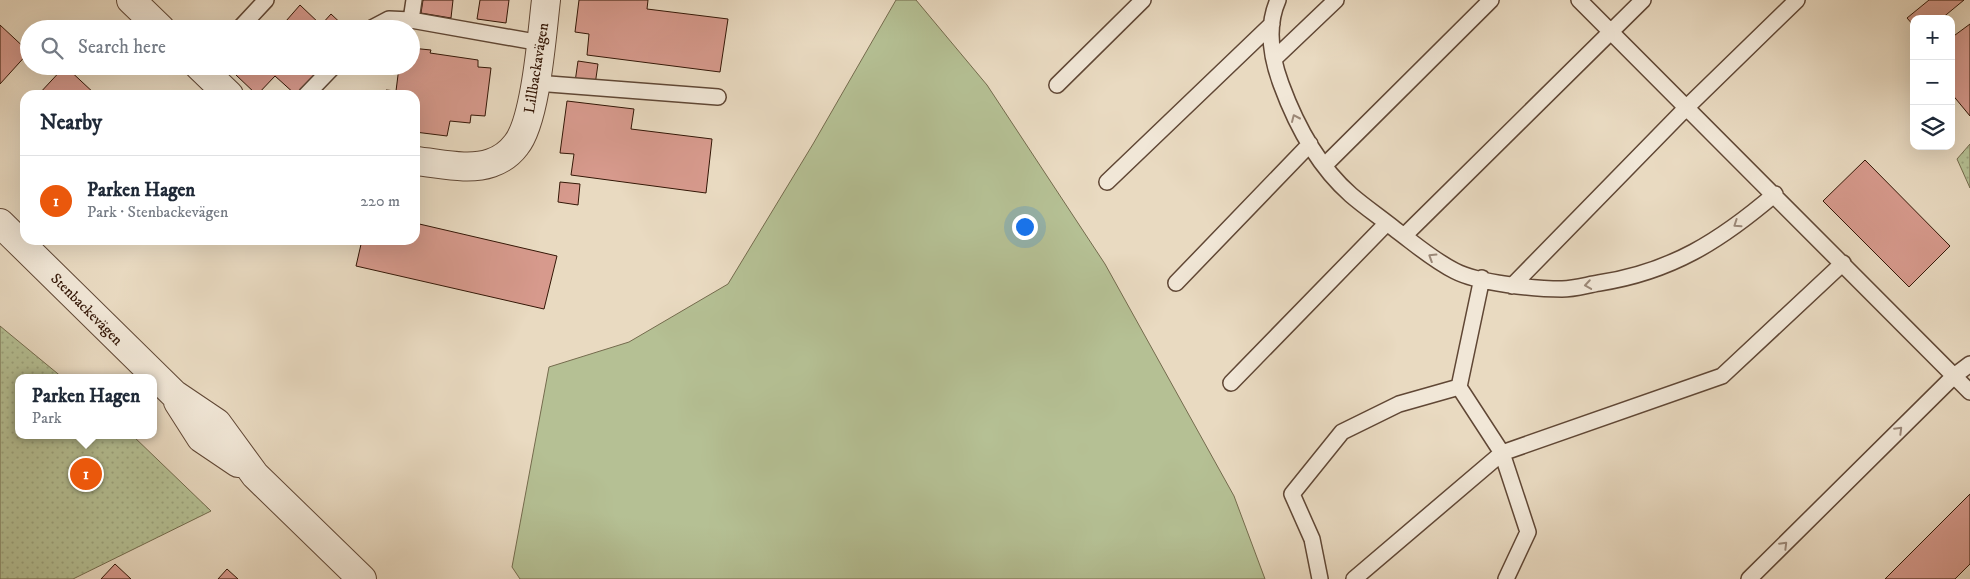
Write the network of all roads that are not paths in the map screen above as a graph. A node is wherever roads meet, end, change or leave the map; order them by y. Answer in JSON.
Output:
{"nodes":[{"id":1,"x":131,"y":0,"type":"edge"},
{"id":2,"x":266,"y":0,"type":"edge"},
{"id":3,"x":414,"y":0,"type":"edge"},
{"id":4,"x":546,"y":0,"type":"edge"},
{"id":5,"x":1143,"y":0,"type":"edge"},
{"id":6,"x":1278,"y":0,"type":"edge"},
{"id":7,"x":1336,"y":0,"type":"edge"},
{"id":8,"x":1491,"y":0,"type":"edge"},
{"id":9,"x":1579,"y":0,"type":"edge"},
{"id":10,"x":1643,"y":0,"type":"edge"},
{"id":11,"x":1797,"y":0,"type":"edge"},
{"id":12,"x":152,"y":20,"type":"edge"},
{"id":13,"x":247,"y":20,"type":"edge"},
{"id":14,"x":387,"y":20,"type":"edge"},
{"id":15,"x":411,"y":20,"type":"joint"},
{"id":16,"x":420,"y":22,"type":"edge"},
{"id":17,"x":1272,"y":24,"type":"junction"},
{"id":18,"x":1612,"y":32,"type":"junction"},
{"id":19,"x":540,"y":43,"type":"junction"},
{"id":20,"x":1274,"y":59,"type":"junction"},
{"id":21,"x":210,"y":75,"type":"edge"},
{"id":22,"x":325,"y":75,"type":"edge"},
{"id":23,"x":536,"y":83,"type":"junction"},
{"id":24,"x":1057,"y":85,"type":"dead end"},
{"id":25,"x":224,"y":90,"type":"edge"},
{"id":26,"x":311,"y":90,"type":"edge"},
{"id":27,"x":718,"y":97,"type":"dead end"},
{"id":28,"x":1686,"y":108,"type":"junction"},
{"id":29,"x":1310,"y":144,"type":"junction"},
{"id":30,"x":420,"y":161,"type":"edge"},
{"id":31,"x":1325,"y":165,"type":"junction"},
{"id":32,"x":1107,"y":182,"type":"dead end"},
{"id":33,"x":1774,"y":194,"type":"junction"},
{"id":34,"x":0,"y":223,"type":"edge"},
{"id":35,"x":1387,"y":223,"type":"junction"},
{"id":36,"x":1404,"y":236,"type":"junction"},
{"id":37,"x":20,"y":243,"type":"edge"},
{"id":38,"x":22,"y":245,"type":"edge"},
{"id":39,"x":1842,"y":263,"type":"junction"},
{"id":40,"x":1482,"y":278,"type":"junction"},
{"id":41,"x":1176,"y":283,"type":"dead end"},
{"id":42,"x":1512,"y":286,"type":"junction"},
{"id":43,"x":1970,"y":364,"type":"edge"},
{"id":44,"x":154,"y":374,"type":"edge"},
{"id":45,"x":1954,"y":376,"type":"junction"},
{"id":46,"x":157,"y":377,"type":"edge"},
{"id":47,"x":1231,"y":382,"type":"dead end"},
{"id":48,"x":1459,"y":387,"type":"junction"},
{"id":49,"x":1970,"y":392,"type":"edge"},
{"id":50,"x":1502,"y":453,"type":"junction"},
{"id":51,"x":362,"y":579,"type":"edge"},
{"id":52,"x":1320,"y":579,"type":"edge"},
{"id":53,"x":1354,"y":579,"type":"edge"},
{"id":54,"x":1506,"y":579,"type":"edge"},
{"id":55,"x":1749,"y":579,"type":"edge"}],
"edges":[{"from":1,"to":12,"type":"street"},
{"from":2,"to":13,"type":"lane"},
{"from":3,"to":15,"type":"lane"},
{"from":4,"to":19,"type":"street","name":"Lillbackavägen"},
{"from":5,"to":24,"type":"lane"},
{"from":6,"to":17,"type":"lane"},
{"from":7,"to":20,"type":"lane"},
{"from":8,"to":31,"type":"lane"},
{"from":9,"to":18,"type":"lane"},
{"from":10,"to":18,"type":"lane"},
{"from":11,"to":28,"type":"lane"},
{"from":14,"to":15,"type":"lane"},
{"from":16,"to":19,"type":"lane"},
{"from":17,"to":20,"type":"lane"},
{"from":17,"to":32,"type":"lane"},
{"from":18,"to":28,"type":"lane"},
{"from":18,"to":36,"type":"lane"},
{"from":19,"to":23,"type":"street","name":"Lillbackavägen"},
{"from":29,"to":20,"type":"lane","one_way":true},
{"from":21,"to":25,"type":"street"},
{"from":22,"to":26,"type":"lane"},
{"from":23,"to":27,"type":"lane"},
{"from":23,"to":30,"type":"street","name":"Lillbackavägen"},
{"from":28,"to":33,"type":"lane"},
{"from":28,"to":42,"type":"lane"},
{"from":29,"to":31,"type":"lane"},
{"from":29,"to":41,"type":"lane"},
{"from":31,"to":35,"type":"lane"},
{"from":33,"to":39,"type":"lane"},
{"from":33,"to":42,"type":"lane","one_way":true},
{"from":34,"to":37,"type":"street","name":"Stenbackevägen"},
{"from":35,"to":36,"type":"lane"},
{"from":35,"to":47,"type":"lane"},
{"from":40,"to":36,"type":"lane","one_way":true},
{"from":38,"to":44,"type":"street","name":"Stenbackevägen"},
{"from":39,"to":45,"type":"lane"},
{"from":39,"to":50,"type":"lane"},
{"from":40,"to":42,"type":"lane"},
{"from":40,"to":48,"type":"lane"},
{"from":43,"to":45,"type":"lane"},
{"from":45,"to":49,"type":"lane"},
{"from":55,"to":45,"type":"lane","one_way":true},
{"from":46,"to":51,"type":"street","name":"Stenbackevägen"},
{"from":48,"to":50,"type":"lane"},
{"from":48,"to":52,"type":"lane"},
{"from":50,"to":53,"type":"lane"},
{"from":50,"to":54,"type":"lane"}]}
